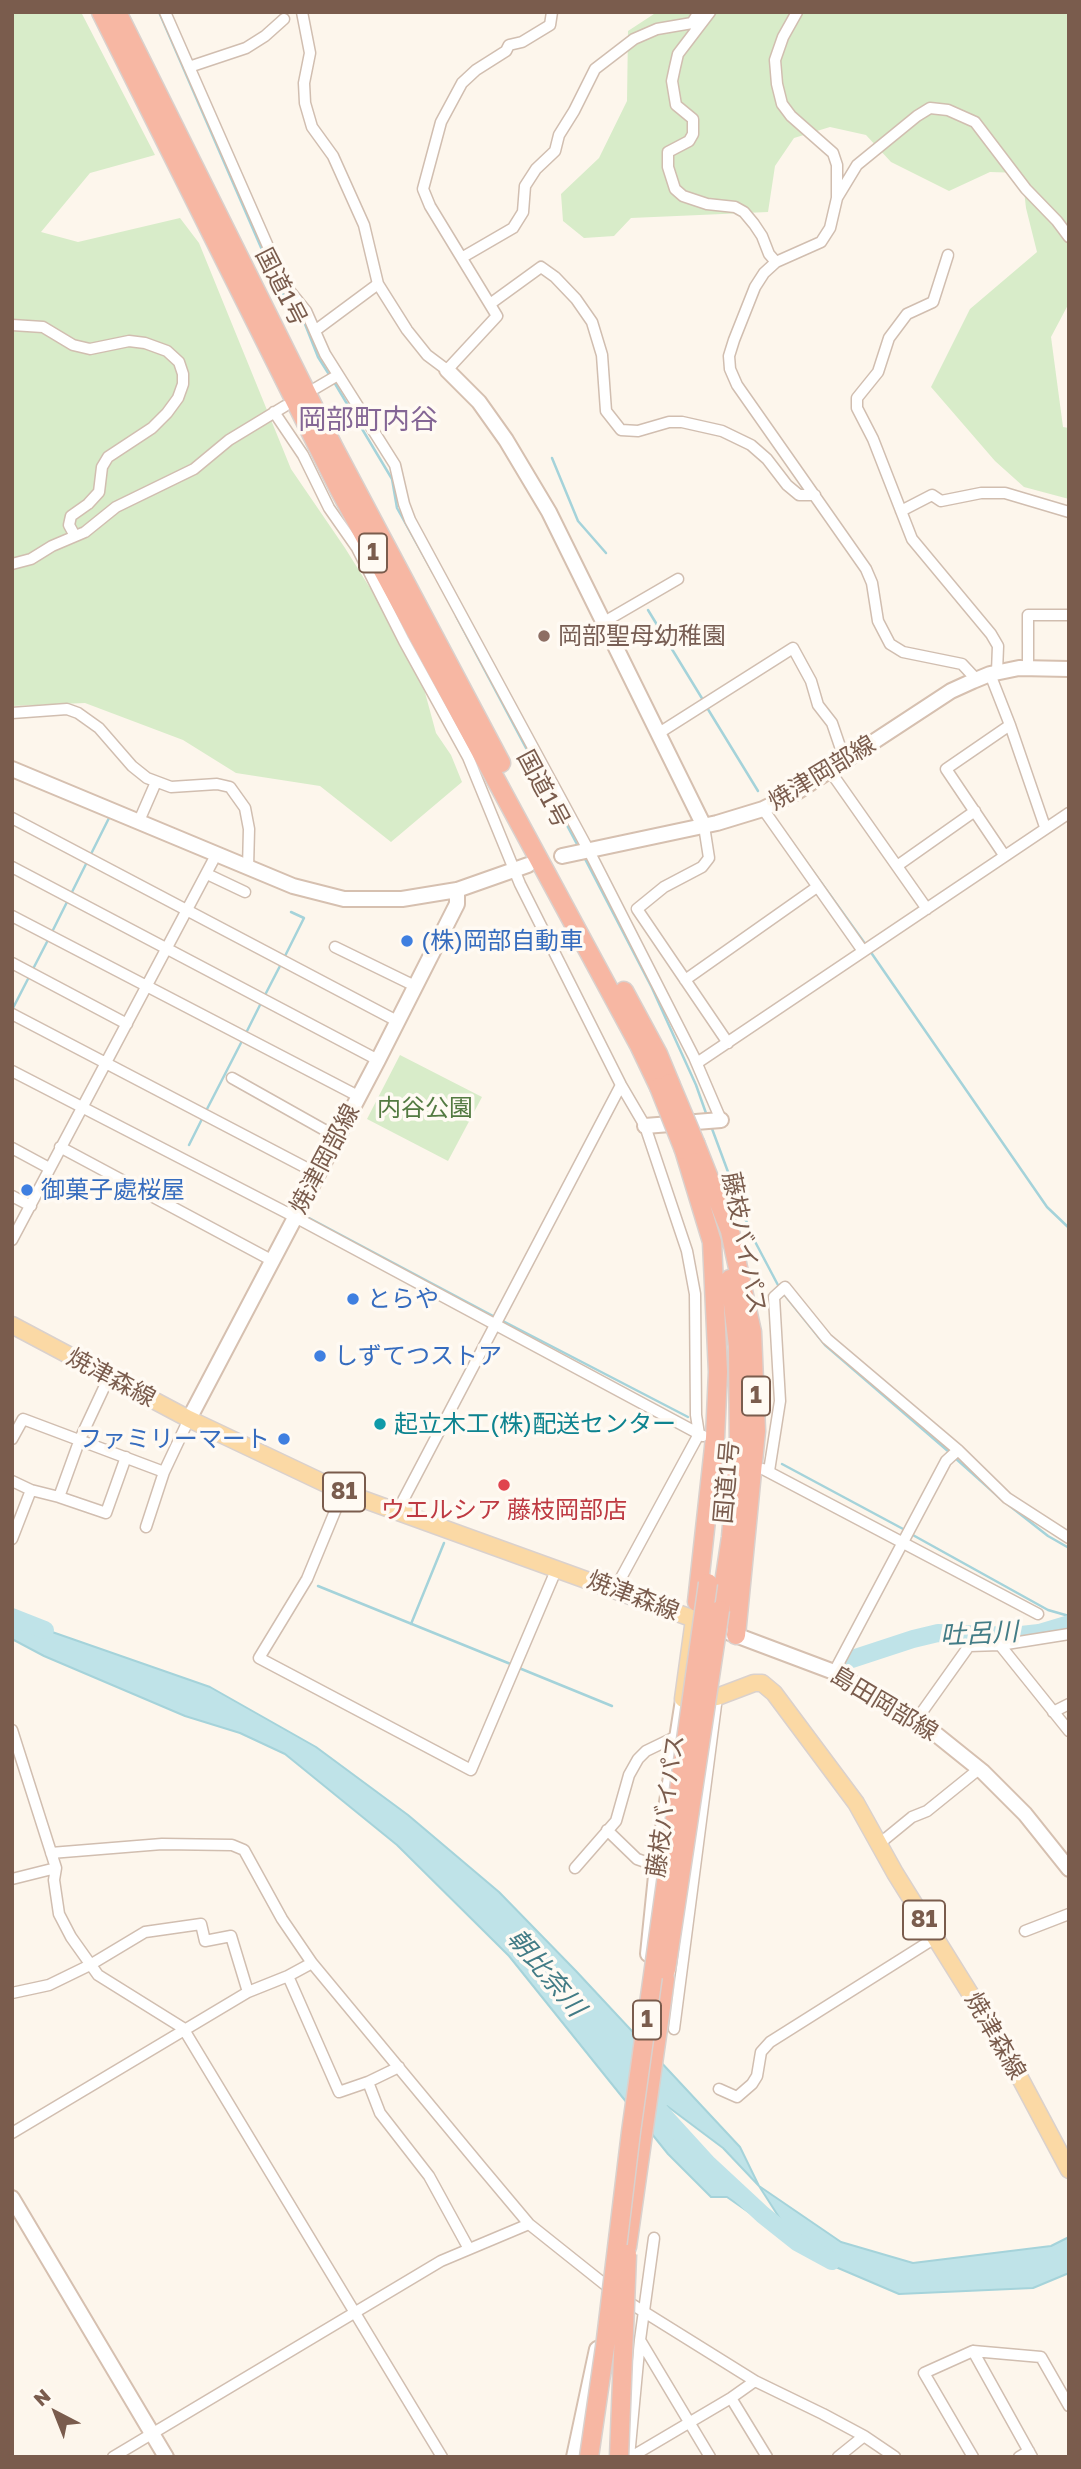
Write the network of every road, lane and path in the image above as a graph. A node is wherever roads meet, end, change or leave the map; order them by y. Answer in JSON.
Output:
{"nodes":[{"id":1,"x":101,"y":12,"type":"edge"},
{"id":2,"x":117,"y":12,"type":"edge"},
{"id":3,"x":165,"y":12,"type":"edge"},
{"id":4,"x":302,"y":12,"type":"edge"},
{"id":5,"x":552,"y":12,"type":"edge"},
{"id":6,"x":699,"y":12,"type":"edge"},
{"id":7,"x":710,"y":12,"type":"edge"},
{"id":8,"x":797,"y":12,"type":"edge"},
{"id":9,"x":284,"y":19,"type":"dead end"},
{"id":10,"x":189,"y":67,"type":"junction"},
{"id":11,"x":837,"y":198,"type":"junction"},
{"id":12,"x":1069,"y":237,"type":"edge"},
{"id":13,"x":948,"y":256,"type":"dead end"},
{"id":14,"x":463,"y":257,"type":"junction"},
{"id":15,"x":776,"y":262,"type":"junction"},
{"id":16,"x":378,"y":284,"type":"junction"},
{"id":17,"x":490,"y":304,"type":"junction"},
{"id":18,"x":12,"y":325,"type":"edge"},
{"id":19,"x":316,"y":330,"type":"junction"},
{"id":20,"x":447,"y":370,"type":"junction"},
{"id":21,"x":338,"y":375,"type":"junction"},
{"id":22,"x":316,"y":388,"type":"dead end"},
{"id":23,"x":285,"y":406,"type":"dead end"},
{"id":24,"x":274,"y":412,"type":"junction"},
{"id":25,"x":815,"y":495,"type":"junction"},
{"id":26,"x":901,"y":511,"type":"junction"},
{"id":27,"x":1069,"y":512,"type":"edge"},
{"id":28,"x":75,"y":537,"type":"junction"},
{"id":29,"x":12,"y":564,"type":"edge"},
{"id":30,"x":678,"y":579,"type":"dead end"},
{"id":31,"x":1069,"y":615,"type":"edge"},
{"id":32,"x":604,"y":622,"type":"junction"},
{"id":33,"x":1028,"y":668,"type":"junction"},
{"id":34,"x":1069,"y":669,"type":"edge"},
{"id":35,"x":988,"y":675,"type":"junction"},
{"id":36,"x":12,"y":713,"type":"edge"},
{"id":37,"x":1010,"y":725,"type":"junction"},
{"id":38,"x":659,"y":733,"type":"junction"},
{"id":39,"x":845,"y":761,"type":"junction"},
{"id":40,"x":12,"y":769,"type":"edge"},
{"id":41,"x":830,"y":771,"type":"junction"},
{"id":42,"x":156,"y":782,"type":"junction"},
{"id":43,"x":763,"y":809,"type":"junction"},
{"id":44,"x":975,"y":811,"type":"junction"},
{"id":45,"x":1069,"y":813,"type":"edge"},
{"id":46,"x":12,"y":818,"type":"edge"},
{"id":47,"x":139,"y":821,"type":"junction"},
{"id":48,"x":704,"y":826,"type":"junction"},
{"id":49,"x":1045,"y":827,"type":"junction"},
{"id":50,"x":589,"y":851,"type":"junction"},
{"id":51,"x":216,"y":855,"type":"junction"},
{"id":52,"x":1004,"y":855,"type":"junction"},
{"id":53,"x":562,"y":856,"type":"dead end"},
{"id":54,"x":897,"y":866,"type":"junction"},
{"id":55,"x":12,"y":867,"type":"edge"},
{"id":56,"x":248,"y":867,"type":"junction"},
{"id":57,"x":521,"y":868,"type":"junction"},
{"id":58,"x":207,"y":874,"type":"junction"},
{"id":59,"x":817,"y":887,"type":"junction"},
{"id":60,"x":457,"y":890,"type":"junction"},
{"id":61,"x":245,"y":892,"type":"dead end"},
{"id":62,"x":927,"y":909,"type":"junction"},
{"id":63,"x":187,"y":911,"type":"junction"},
{"id":64,"x":12,"y":916,"type":"edge"},
{"id":65,"x":335,"y":947,"type":"dead end"},
{"id":66,"x":167,"y":950,"type":"junction"},
{"id":67,"x":863,"y":951,"type":"junction"},
{"id":68,"x":12,"y":964,"type":"edge"},
{"id":69,"x":685,"y":980,"type":"junction"},
{"id":70,"x":415,"y":986,"type":"junction"},
{"id":71,"x":146,"y":987,"type":"junction"},
{"id":72,"x":12,"y":1014,"type":"edge"},
{"id":73,"x":397,"y":1021,"type":"junction"},
{"id":74,"x":127,"y":1024,"type":"junction"},
{"id":75,"x":728,"y":1043,"type":"junction"},
{"id":76,"x":378,"y":1060,"type":"junction"},
{"id":77,"x":697,"y":1063,"type":"junction"},
{"id":78,"x":106,"y":1065,"type":"junction"},
{"id":79,"x":12,"y":1071,"type":"edge"},
{"id":80,"x":232,"y":1078,"type":"dead end"},
{"id":81,"x":621,"y":1085,"type":"junction"},
{"id":82,"x":664,"y":1085,"type":"junction"},
{"id":83,"x":358,"y":1096,"type":"junction"},
{"id":84,"x":82,"y":1107,"type":"junction"},
{"id":85,"x":721,"y":1120,"type":"joint"},
{"id":86,"x":645,"y":1126,"type":"junction"},
{"id":87,"x":337,"y":1137,"type":"junction"},
{"id":88,"x":60,"y":1147,"type":"junction"},
{"id":89,"x":12,"y":1148,"type":"edge"},
{"id":90,"x":690,"y":1148,"type":"junction"},
{"id":91,"x":702,"y":1163,"type":"junction"},
{"id":92,"x":50,"y":1168,"type":"junction"},
{"id":93,"x":318,"y":1174,"type":"junction"},
{"id":94,"x":12,"y":1196,"type":"edge"},
{"id":95,"x":31,"y":1206,"type":"junction"},
{"id":96,"x":295,"y":1217,"type":"junction"},
{"id":97,"x":12,"y":1240,"type":"edge"},
{"id":98,"x":712,"y":1242,"type":"junction"},
{"id":99,"x":273,"y":1261,"type":"junction"},
{"id":100,"x":12,"y":1325,"type":"edge"},
{"id":101,"x":494,"y":1325,"type":"junction"},
{"id":102,"x":109,"y":1377,"type":"junction"},
{"id":103,"x":189,"y":1419,"type":"junction"},
{"id":104,"x":699,"y":1434,"type":"junction"},
{"id":105,"x":12,"y":1438,"type":"edge"},
{"id":106,"x":80,"y":1439,"type":"junction"},
{"id":107,"x":709,"y":1440,"type":"dead end"},
{"id":108,"x":958,"y":1450,"type":"junction"},
{"id":109,"x":125,"y":1457,"type":"junction"},
{"id":110,"x":164,"y":1472,"type":"junction"},
{"id":111,"x":12,"y":1481,"type":"edge"},
{"id":112,"x":31,"y":1490,"type":"junction"},
{"id":113,"x":343,"y":1492,"type":"junction"},
{"id":114,"x":59,"y":1497,"type":"junction"},
{"id":115,"x":393,"y":1511,"type":"junction"},
{"id":116,"x":146,"y":1527,"type":"dead end"},
{"id":117,"x":1069,"y":1538,"type":"edge"},
{"id":118,"x":12,"y":1539,"type":"edge"},
{"id":119,"x":905,"y":1543,"type":"junction"},
{"id":120,"x":557,"y":1569,"type":"junction"},
{"id":121,"x":615,"y":1589,"type":"junction"},
{"id":122,"x":1038,"y":1614,"type":"dead end"},
{"id":123,"x":694,"y":1619,"type":"junction"},
{"id":124,"x":1069,"y":1634,"type":"edge"},
{"id":125,"x":736,"y":1635,"type":"junction"},
{"id":126,"x":1000,"y":1645,"type":"junction"},
{"id":127,"x":841,"y":1676,"type":"junction"},
{"id":128,"x":717,"y":1697,"type":"junction"},
{"id":129,"x":683,"y":1699,"type":"junction"},
{"id":130,"x":1069,"y":1704,"type":"edge"},
{"id":131,"x":1053,"y":1712,"type":"junction"},
{"id":132,"x":917,"y":1719,"type":"junction"},
{"id":133,"x":12,"y":1730,"type":"edge"},
{"id":134,"x":1069,"y":1731,"type":"edge"},
{"id":135,"x":677,"y":1736,"type":"junction"},
{"id":136,"x":979,"y":1769,"type":"junction"},
{"id":137,"x":607,"y":1830,"type":"junction"},
{"id":138,"x":879,"y":1844,"type":"junction"},
{"id":139,"x":51,"y":1853,"type":"junction"},
{"id":140,"x":657,"y":1866,"type":"junction"},
{"id":141,"x":56,"y":1868,"type":"junction"},
{"id":142,"x":575,"y":1868,"type":"dead end"},
{"id":143,"x":1069,"y":1869,"type":"edge"},
{"id":144,"x":12,"y":1879,"type":"edge"},
{"id":145,"x":1069,"y":1914,"type":"edge"},
{"id":146,"x":1025,"y":1931,"type":"dead end"},
{"id":147,"x":935,"y":1938,"type":"junction"},
{"id":148,"x":312,"y":1963,"type":"junction"},
{"id":149,"x":90,"y":1965,"type":"junction"},
{"id":150,"x":289,"y":1976,"type":"junction"},
{"id":151,"x":248,"y":1992,"type":"junction"},
{"id":152,"x":12,"y":1993,"type":"edge"},
{"id":153,"x":183,"y":2028,"type":"junction"},
{"id":154,"x":674,"y":2029,"type":"dead end"},
{"id":155,"x":399,"y":2067,"type":"junction"},
{"id":156,"x":368,"y":2082,"type":"junction"},
{"id":157,"x":719,"y":2089,"type":"dead end"},
{"id":158,"x":12,"y":2133,"type":"edge"},
{"id":159,"x":1069,"y":2170,"type":"edge"},
{"id":160,"x":12,"y":2197,"type":"edge"},
{"id":161,"x":529,"y":2224,"type":"junction"},
{"id":162,"x":654,"y":2238,"type":"dead end"},
{"id":163,"x":627,"y":2248,"type":"junction"},
{"id":164,"x":469,"y":2249,"type":"junction"},
{"id":165,"x":610,"y":2289,"type":"junction"},
{"id":166,"x":355,"y":2312,"type":"junction"},
{"id":167,"x":644,"y":2313,"type":"junction"},
{"id":168,"x":640,"y":2340,"type":"junction"},
{"id":169,"x":606,"y":2347,"type":"junction"},
{"id":170,"x":973,"y":2351,"type":"junction"},
{"id":171,"x":755,"y":2381,"type":"junction"},
{"id":172,"x":731,"y":2398,"type":"junction"},
{"id":173,"x":1069,"y":2406,"type":"edge"},
{"id":174,"x":689,"y":2422,"type":"junction"},
{"id":175,"x":152,"y":2434,"type":"junction"},
{"id":176,"x":864,"y":2437,"type":"junction"},
{"id":177,"x":1031,"y":2454,"type":"edge"},
{"id":178,"x":113,"y":2457,"type":"edge"},
{"id":179,"x":166,"y":2457,"type":"edge"},
{"id":180,"x":442,"y":2457,"type":"edge"},
{"id":181,"x":574,"y":2457,"type":"edge"},
{"id":182,"x":580,"y":2457,"type":"edge"},
{"id":183,"x":589,"y":2457,"type":"edge"},
{"id":184,"x":600,"y":2457,"type":"edge"},
{"id":185,"x":620,"y":2457,"type":"edge"},
{"id":186,"x":630,"y":2457,"type":"edge"},
{"id":187,"x":710,"y":2457,"type":"edge"},
{"id":188,"x":767,"y":2457,"type":"edge"},
{"id":189,"x":838,"y":2457,"type":"edge"},
{"id":190,"x":895,"y":2457,"type":"edge"},
{"id":191,"x":973,"y":2457,"type":"edge"},
{"id":192,"x":1019,"y":2457,"type":"edge"}],
"edges":[{"from":1,"to":82,"type":"highway","name":"国道1号","number":"1"},
{"from":2,"to":82,"type":"highway","name":"国道1号","number":"1"},
{"from":3,"to":10,"type":"street"},
{"from":4,"to":16,"type":"street"},
{"from":5,"to":14,"type":"street"},
{"from":6,"to":14,"type":"street"},
{"from":7,"to":15,"type":"street"},
{"from":8,"to":11,"type":"street"},
{"from":9,"to":10,"type":"street"},
{"from":10,"to":19,"type":"street"},
{"from":11,"to":12,"type":"street"},
{"from":11,"to":15,"type":"street"},
{"from":13,"to":26,"type":"street"},
{"from":14,"to":17,"type":"street"},
{"from":15,"to":25,"type":"street"},
{"from":16,"to":19,"type":"street"},
{"from":16,"to":20,"type":"street"},
{"from":17,"to":20,"type":"street"},
{"from":17,"to":25,"type":"street"},
{"from":18,"to":28,"type":"street"},
{"from":19,"to":21,"type":"street"},
{"from":20,"to":32,"type":"street"},
{"from":21,"to":22,"type":"street"},
{"from":21,"to":50,"type":"street"},
{"from":23,"to":24,"type":"street"},
{"from":24,"to":28,"type":"street"},
{"from":24,"to":57,"type":"street"},
{"from":25,"to":35,"type":"street"},
{"from":26,"to":27,"type":"street"},
{"from":26,"to":35,"type":"street"},
{"from":28,"to":29,"type":"street"},
{"from":30,"to":32,"type":"street"},
{"from":31,"to":33,"type":"street"},
{"from":32,"to":38,"type":"street"},
{"from":33,"to":34,"type":"street","name":"焼津岡部線"},
{"from":33,"to":35,"type":"street","name":"焼津岡部線"},
{"from":35,"to":37,"type":"street"},
{"from":35,"to":39,"type":"street","name":"焼津岡部線"},
{"from":36,"to":42,"type":"street"},
{"from":37,"to":44,"type":"street"},
{"from":37,"to":49,"type":"street"},
{"from":38,"to":39,"type":"street"},
{"from":38,"to":48,"type":"street"},
{"from":39,"to":41,"type":"street","name":"焼津岡部線"},
{"from":40,"to":47,"type":"street"},
{"from":41,"to":43,"type":"street","name":"焼津岡部線"},
{"from":41,"to":54,"type":"street"},
{"from":42,"to":47,"type":"street"},
{"from":42,"to":56,"type":"street"},
{"from":43,"to":48,"type":"street","name":"焼津岡部線"},
{"from":43,"to":59,"type":"street"},
{"from":44,"to":52,"type":"street"},
{"from":44,"to":54,"type":"street"},
{"from":45,"to":49,"type":"street"},
{"from":46,"to":63,"type":"street"},
{"from":47,"to":51,"type":"street"},
{"from":48,"to":50,"type":"street","name":"焼津岡部線"},
{"from":48,"to":69,"type":"street"},
{"from":49,"to":52,"type":"street"},
{"from":50,"to":53,"type":"street","name":"焼津岡部線"},
{"from":50,"to":77,"type":"street"},
{"from":51,"to":56,"type":"street"},
{"from":51,"to":58,"type":"street"},
{"from":52,"to":62,"type":"street"},
{"from":54,"to":62,"type":"street"},
{"from":55,"to":66,"type":"street"},
{"from":56,"to":60,"type":"street"},
{"from":57,"to":60,"type":"street"},
{"from":57,"to":81,"type":"street"},
{"from":58,"to":61,"type":"street"},
{"from":58,"to":63,"type":"street"},
{"from":59,"to":67,"type":"street"},
{"from":59,"to":69,"type":"street"},
{"from":60,"to":70,"type":"street","name":"焼津岡部線"},
{"from":62,"to":67,"type":"street"},
{"from":63,"to":66,"type":"street"},
{"from":63,"to":73,"type":"street"},
{"from":64,"to":71,"type":"street"},
{"from":65,"to":70,"type":"street"},
{"from":66,"to":71,"type":"street"},
{"from":66,"to":76,"type":"street"},
{"from":67,"to":75,"type":"street"},
{"from":68,"to":74,"type":"street"},
{"from":69,"to":75,"type":"street"},
{"from":70,"to":73,"type":"street","name":"焼津岡部線"},
{"from":71,"to":74,"type":"street"},
{"from":71,"to":83,"type":"street"},
{"from":72,"to":78,"type":"street"},
{"from":73,"to":76,"type":"street","name":"焼津岡部線"},
{"from":74,"to":78,"type":"street"},
{"from":75,"to":77,"type":"street"},
{"from":76,"to":83,"type":"street","name":"焼津岡部線"},
{"from":77,"to":85,"type":"street"},
{"from":78,"to":84,"type":"street"},
{"from":78,"to":93,"type":"street"},
{"from":79,"to":84,"type":"street"},
{"from":80,"to":87,"type":"street"},
{"from":81,"to":86,"type":"street"},
{"from":81,"to":101,"type":"street"},
{"from":82,"to":90,"type":"highway","name":"国道1号","number":"1","bridge":true},
{"from":83,"to":87,"type":"street","name":"焼津岡部線"},
{"from":84,"to":88,"type":"street"},
{"from":84,"to":96,"type":"street"},
{"from":85,"to":86,"type":"street"},
{"from":86,"to":104,"type":"street"},
{"from":87,"to":93,"type":"street","name":"焼津岡部線"},
{"from":88,"to":92,"type":"street"},
{"from":88,"to":99,"type":"street"},
{"from":89,"to":92,"type":"street"},
{"from":90,"to":91,"type":"highway","name":"国道1号","number":"1"},
{"from":90,"to":98,"type":"highway","name":"国道1号","number":"1"},
{"from":91,"to":125,"type":"highway","name":"国道1号","number":"1"},
{"from":91,"to":163,"type":"highway","name":"藤枝バイパス","number":"1","bridge":true},
{"from":92,"to":95,"type":"street"},
{"from":93,"to":96,"type":"street","name":"焼津岡部線"},
{"from":94,"to":95,"type":"street"},
{"from":95,"to":97,"type":"street"},
{"from":96,"to":99,"type":"street","name":"焼津岡部線"},
{"from":96,"to":101,"type":"street"},
{"from":98,"to":123,"type":"highway","name":"国道1号","number":"1"},
{"from":98,"to":169,"type":"highway","name":"藤枝バイパス","number":"1","bridge":true},
{"from":99,"to":103,"type":"street","name":"焼津岡部線"},
{"from":100,"to":102,"type":"main road","name":"焼津森線","number":"81"},
{"from":101,"to":104,"type":"street"},
{"from":101,"to":115,"type":"street"},
{"from":102,"to":103,"type":"main road","name":"焼津森線","number":"81"},
{"from":102,"to":106,"type":"street"},
{"from":103,"to":110,"type":"street"},
{"from":103,"to":113,"type":"main road","name":"焼津森線","number":"81"},
{"from":104,"to":107,"type":"street"},
{"from":104,"to":121,"type":"street"},
{"from":105,"to":106,"type":"street"},
{"from":106,"to":109,"type":"street"},
{"from":106,"to":114,"type":"street"},
{"from":108,"to":117,"type":"street"},
{"from":108,"to":119,"type":"street"},
{"from":108,"to":119,"type":"street"},
{"from":109,"to":110,"type":"street"},
{"from":109,"to":114,"type":"street"},
{"from":110,"to":116,"type":"street"},
{"from":111,"to":112,"type":"street"},
{"from":112,"to":114,"type":"street"},
{"from":112,"to":118,"type":"street"},
{"from":113,"to":115,"type":"main road","name":"焼津森線","number":"81"},
{"from":113,"to":120,"type":"street"},
{"from":115,"to":120,"type":"main road","name":"焼津森線","number":"81"},
{"from":119,"to":122,"type":"street"},
{"from":119,"to":127,"type":"street"},
{"from":120,"to":121,"type":"main road","name":"焼津森線","number":"81"},
{"from":121,"to":123,"type":"main road","name":"焼津森線","number":"81"},
{"from":123,"to":125,"type":"street","name":"島田岡部線"},
{"from":123,"to":129,"type":"main road","name":"焼津森線"},
{"from":124,"to":126,"type":"street"},
{"from":125,"to":127,"type":"street","name":"島田岡部線"},
{"from":126,"to":131,"type":"street"},
{"from":126,"to":132,"type":"street"},
{"from":127,"to":132,"type":"street","name":"島田岡部線"},
{"from":128,"to":129,"type":"main road","name":"焼津森線","number":"81"},
{"from":128,"to":138,"type":"main road","name":"焼津森線","number":"81"},
{"from":128,"to":154,"type":"street"},
{"from":129,"to":135,"type":"street"},
{"from":130,"to":131,"type":"street"},
{"from":131,"to":134,"type":"street"},
{"from":132,"to":136,"type":"street","name":"島田岡部線"},
{"from":133,"to":139,"type":"street"},
{"from":135,"to":137,"type":"street"},
{"from":135,"to":140,"type":"street"},
{"from":136,"to":138,"type":"street"},
{"from":136,"to":143,"type":"street","name":"島田岡部線"},
{"from":137,"to":140,"type":"street"},
{"from":137,"to":142,"type":"street"},
{"from":138,"to":147,"type":"main road","name":"焼津森線","number":"81"},
{"from":139,"to":141,"type":"street"},
{"from":139,"to":148,"type":"street"},
{"from":140,"to":165,"type":"street","bridge":true},
{"from":141,"to":144,"type":"street"},
{"from":141,"to":149,"type":"street"},
{"from":145,"to":146,"type":"street"},
{"from":147,"to":157,"type":"street"},
{"from":147,"to":159,"type":"main road","name":"焼津森線","number":"81"},
{"from":148,"to":150,"type":"street"},
{"from":148,"to":155,"type":"street"},
{"from":149,"to":151,"type":"street"},
{"from":149,"to":152,"type":"street"},
{"from":149,"to":153,"type":"street"},
{"from":150,"to":151,"type":"street"},
{"from":150,"to":156,"type":"street"},
{"from":151,"to":153,"type":"street"},
{"from":153,"to":158,"type":"street"},
{"from":153,"to":166,"type":"street"},
{"from":155,"to":156,"type":"street"},
{"from":155,"to":161,"type":"street"},
{"from":156,"to":164,"type":"street"},
{"from":160,"to":175,"type":"street"},
{"from":161,"to":164,"type":"street"},
{"from":161,"to":165,"type":"street"},
{"from":162,"to":167,"type":"street"},
{"from":163,"to":184,"type":"highway","name":"藤枝バイパス","number":"1","bridge":true},
{"from":163,"to":185,"type":"highway","bridge":true},
{"from":164,"to":166,"type":"street"},
{"from":165,"to":167,"type":"street"},
{"from":165,"to":181,"type":"street"},
{"from":166,"to":175,"type":"street"},
{"from":166,"to":180,"type":"street"},
{"from":167,"to":168,"type":"street"},
{"from":167,"to":171,"type":"street"},
{"from":168,"to":174,"type":"street"},
{"from":168,"to":186,"type":"street"},
{"from":169,"to":182,"type":"highway","number":"1","bridge":true},
{"from":169,"to":183,"type":"highway","name":"藤枝バイパス","number":"1","bridge":true},
{"from":170,"to":173,"type":"street"},
{"from":170,"to":177,"type":"street"},
{"from":170,"to":191,"type":"street"},
{"from":171,"to":172,"type":"street"},
{"from":171,"to":176,"type":"street"},
{"from":172,"to":174,"type":"street"},
{"from":172,"to":188,"type":"street"},
{"from":174,"to":186,"type":"street"},
{"from":174,"to":187,"type":"street"},
{"from":175,"to":178,"type":"street"},
{"from":175,"to":179,"type":"street"},
{"from":176,"to":189,"type":"street"},
{"from":176,"to":190,"type":"street"},
{"from":177,"to":192,"type":"street"}]}
